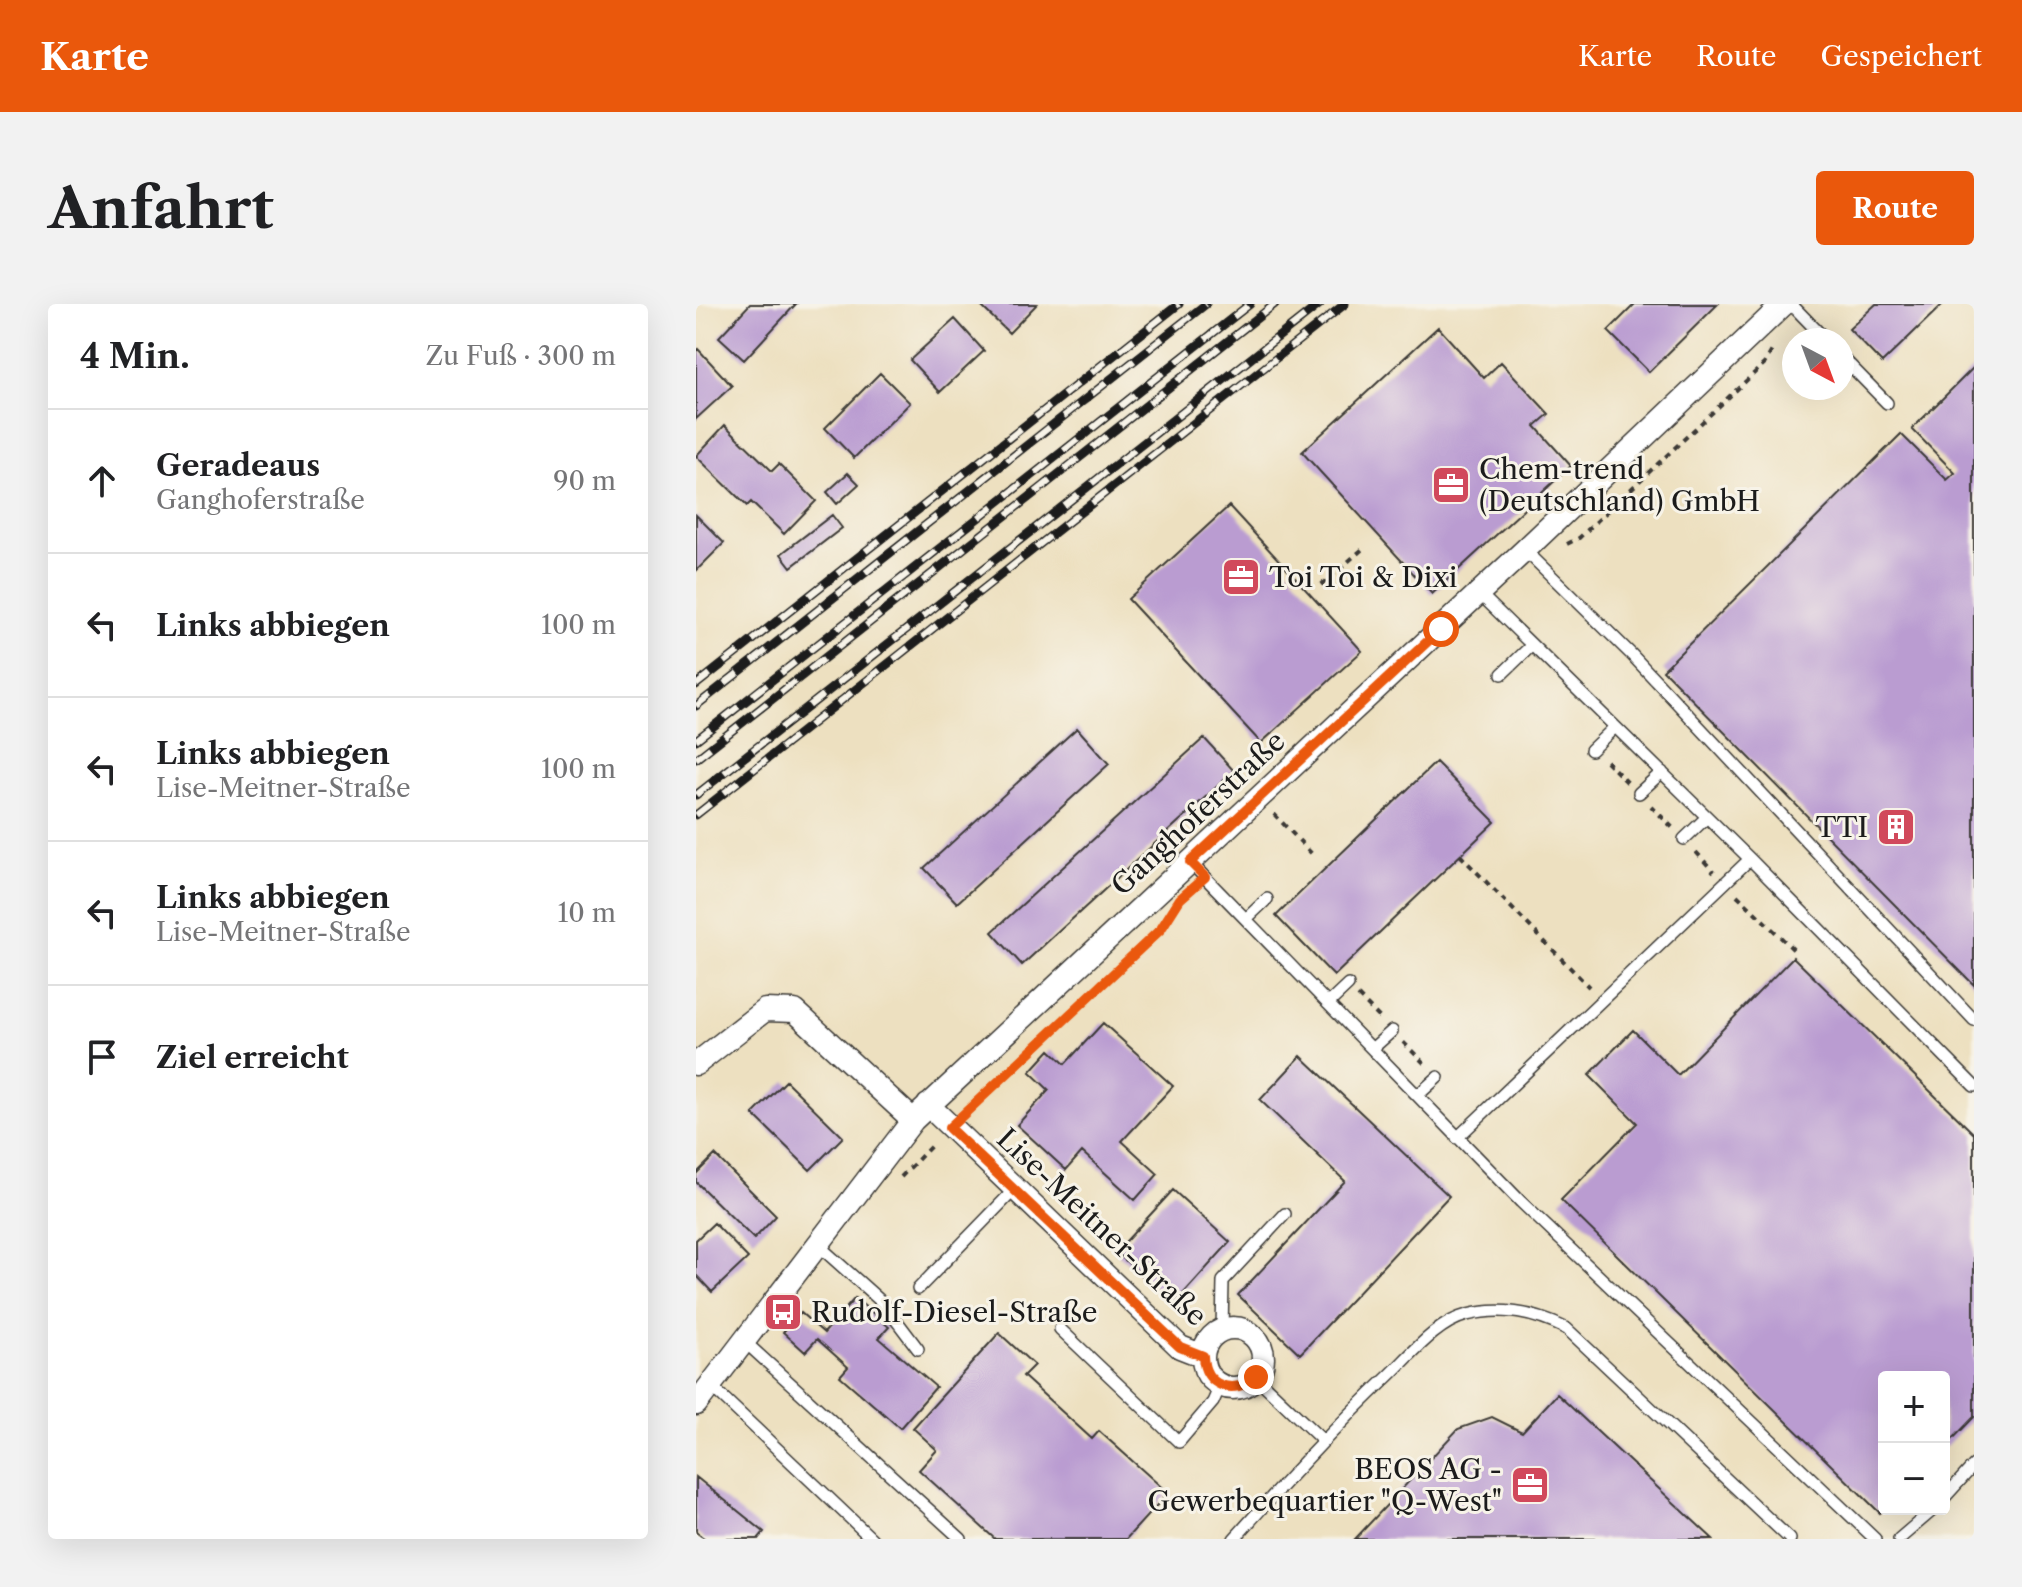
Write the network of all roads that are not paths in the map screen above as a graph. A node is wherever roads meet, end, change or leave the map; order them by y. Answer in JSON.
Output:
{"nodes":[{"id":1,"x":1791,"y":304,"type":"edge"},
{"id":2,"x":1793,"y":310,"type":"edge"},
{"id":3,"x":1813,"y":328,"type":"edge"},
{"id":4,"x":1854,"y":369,"type":"edge"},
{"id":5,"x":1887,"y":403,"type":"dead end"},
{"id":6,"x":1533,"y":558,"type":"junction"},
{"id":7,"x":1479,"y":593,"type":"junction"},
{"id":8,"x":1531,"y":646,"type":"junction"},
{"id":9,"x":1502,"y":674,"type":"dead end"},
{"id":10,"x":1615,"y":727,"type":"junction"},
{"id":11,"x":1591,"y":750,"type":"dead end"},
{"id":12,"x":1662,"y":772,"type":"junction"},
{"id":13,"x":1639,"y":793,"type":"dead end"},
{"id":14,"x":1707,"y":817,"type":"junction"},
{"id":15,"x":1684,"y":839,"type":"dead end"},
{"id":16,"x":1750,"y":859,"type":"junction"},
{"id":17,"x":1190,"y":862,"type":"junction"},
{"id":18,"x":1267,"y":899,"type":"dead end"},
{"id":19,"x":1246,"y":919,"type":"junction"},
{"id":20,"x":1348,"y":985,"type":"dead end"},
{"id":21,"x":1328,"y":1004,"type":"junction"},
{"id":22,"x":1974,"y":1020,"type":"edge"},
{"id":23,"x":1392,"y":1031,"type":"dead end"},
{"id":24,"x":1373,"y":1048,"type":"junction"},
{"id":25,"x":696,"y":1064,"type":"edge"},
{"id":26,"x":1438,"y":1077,"type":"dead end"},
{"id":27,"x":1974,"y":1086,"type":"edge"},
{"id":28,"x":1418,"y":1095,"type":"junction"},
{"id":29,"x":920,"y":1113,"type":"junction"},
{"id":30,"x":1457,"y":1138,"type":"junction"},
{"id":31,"x":1015,"y":1189,"type":"junction"},
{"id":32,"x":1285,"y":1214,"type":"dead end"},
{"id":33,"x":818,"y":1245,"type":"junction"},
{"id":34,"x":918,"y":1289,"type":"dead end"},
{"id":35,"x":1060,"y":1329,"type":"dead end"},
{"id":36,"x":1222,"y":1330,"type":"junction"},
{"id":37,"x":744,"y":1341,"type":"junction"},
{"id":38,"x":918,"y":1349,"type":"dead end"},
{"id":39,"x":1203,"y":1356,"type":"junction"},
{"id":40,"x":1256,"y":1377,"type":"junction"},
{"id":41,"x":710,"y":1385,"type":"junction"},
{"id":42,"x":1220,"y":1386,"type":"junction"},
{"id":43,"x":696,"y":1404,"type":"edge"},
{"id":44,"x":1322,"y":1440,"type":"junction"},
{"id":45,"x":1974,"y":1465,"type":"edge"},
{"id":46,"x":1950,"y":1491,"type":"edge"},
{"id":47,"x":1927,"y":1515,"type":"edge"},
{"id":48,"x":872,"y":1539,"type":"edge"},
{"id":49,"x":961,"y":1539,"type":"edge"},
{"id":50,"x":1234,"y":1539,"type":"edge"},
{"id":51,"x":1790,"y":1539,"type":"edge"},
{"id":52,"x":1875,"y":1539,"type":"edge"},
{"id":53,"x":1899,"y":1539,"type":"edge"}],
"edges":[{"from":1,"to":2,"type":"lane"},
{"from":2,"to":3,"type":"lane"},
{"from":2,"to":6,"type":"street","name":"Ganghoferstraße"},
{"from":4,"to":5,"type":"lane"},
{"from":6,"to":7,"type":"street","name":"Ganghoferstraße"},
{"from":6,"to":22,"type":"lane"},
{"from":7,"to":8,"type":"lane"},
{"from":7,"to":17,"type":"street","name":"Ganghoferstraße"},
{"from":8,"to":9,"type":"lane"},
{"from":8,"to":10,"type":"lane"},
{"from":10,"to":11,"type":"lane"},
{"from":10,"to":12,"type":"lane"},
{"from":12,"to":13,"type":"lane"},
{"from":12,"to":14,"type":"lane"},
{"from":14,"to":15,"type":"lane"},
{"from":14,"to":16,"type":"lane"},
{"from":16,"to":27,"type":"lane"},
{"from":16,"to":30,"type":"lane"},
{"from":17,"to":19,"type":"lane"},
{"from":17,"to":29,"type":"street","name":"Ganghoferstraße"},
{"from":18,"to":19,"type":"lane"},
{"from":19,"to":21,"type":"lane"},
{"from":20,"to":21,"type":"lane"},
{"from":21,"to":24,"type":"lane"},
{"from":23,"to":24,"type":"lane"},
{"from":24,"to":28,"type":"lane"},
{"from":25,"to":29,"type":"street"},
{"from":26,"to":28,"type":"lane"},
{"from":28,"to":30,"type":"lane"},
{"from":29,"to":31,"type":"street","name":"Lise-Meitner-Straße"},
{"from":29,"to":33,"type":"street","name":"Ganghoferstraße"},
{"from":30,"to":52,"type":"lane"},
{"from":31,"to":34,"type":"lane"},
{"from":31,"to":39,"type":"street","name":"Lise-Meitner-Straße"},
{"from":32,"to":36,"type":"lane"},
{"from":33,"to":37,"type":"street","name":"Ganghoferstraße"},
{"from":33,"to":38,"type":"lane"},
{"from":35,"to":42,"type":"lane"},
{"from":36,"to":39,"type":"street","name":"Lise-Meitner-Straße"},
{"from":36,"to":40,"type":"street","name":"Lise-Meitner-Straße"},
{"from":37,"to":41,"type":"street","name":"Ganghoferstraße"},
{"from":37,"to":49,"type":"lane"},
{"from":39,"to":42,"type":"street","name":"Lise-Meitner-Straße"},
{"from":40,"to":42,"type":"street"},
{"from":40,"to":44,"type":"lane"},
{"from":41,"to":43,"type":"street","name":"Ganghoferstraße"},
{"from":41,"to":48,"type":"lane"},
{"from":44,"to":50,"type":"lane"},
{"from":44,"to":51,"type":"lane"},
{"from":45,"to":46,"type":"lane"},
{"from":47,"to":53,"type":"lane"}]}
